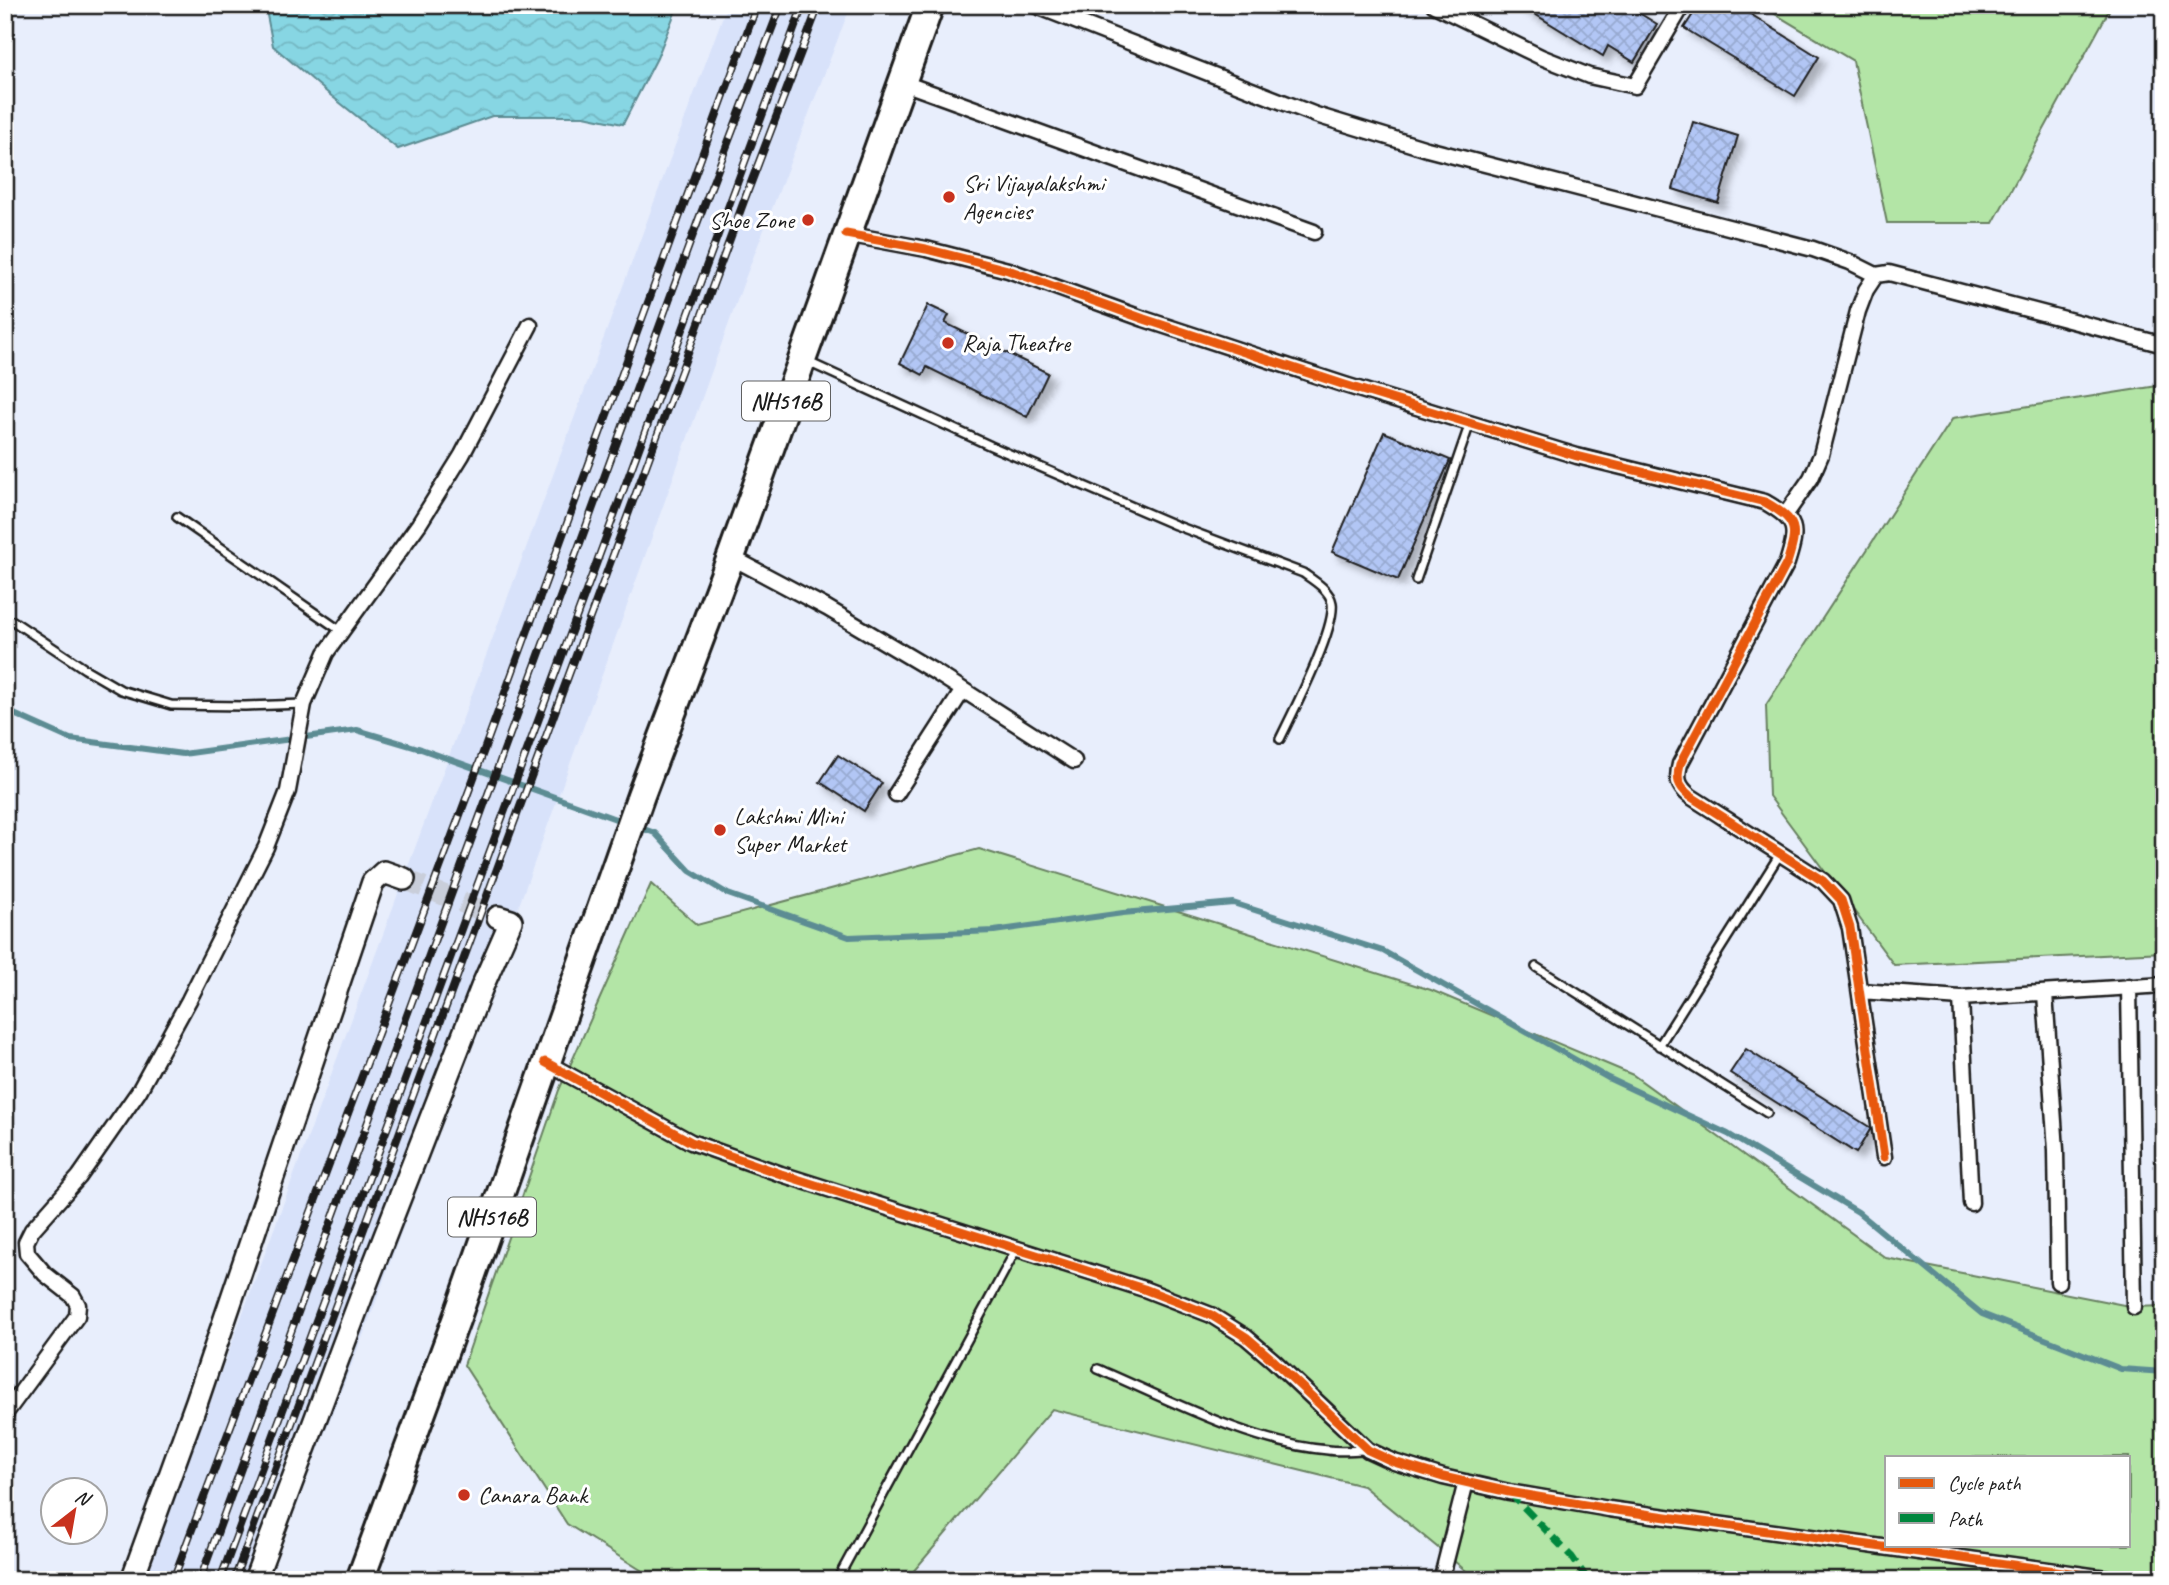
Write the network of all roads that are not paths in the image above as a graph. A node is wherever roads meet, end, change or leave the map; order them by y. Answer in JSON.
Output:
{"nodes":[{"id":1,"x":930,"y":5,"type":"edge"},
{"id":2,"x":1034,"y":5,"type":"edge"},
{"id":3,"x":1434,"y":5,"type":"edge"},
{"id":4,"x":1684,"y":5,"type":"edge"},
{"id":5,"x":901,"y":82,"type":"junction"},
{"id":6,"x":1314,"y":232,"type":"dead end"},
{"id":7,"x":846,"y":234,"type":"junction"},
{"id":8,"x":1876,"y":275,"type":"junction"},
{"id":9,"x":530,"y":325,"type":"dead end"},
{"id":10,"x":2164,"y":345,"type":"edge"},
{"id":11,"x":801,"y":359,"type":"junction"},
{"id":12,"x":1470,"y":423,"type":"junction"},
{"id":13,"x":1786,"y":514,"type":"junction"},
{"id":14,"x":177,"y":517,"type":"dead end"},
{"id":15,"x":731,"y":557,"type":"junction"},
{"id":16,"x":1416,"y":580,"type":"dead end"},
{"id":17,"x":13,"y":621,"type":"dead end"},
{"id":18,"x":341,"y":631,"type":"junction"},
{"id":19,"x":963,"y":690,"type":"junction"},
{"id":20,"x":304,"y":704,"type":"junction"},
{"id":21,"x":1280,"y":739,"type":"dead end"},
{"id":22,"x":1074,"y":761,"type":"dead end"},
{"id":23,"x":896,"y":794,"type":"dead end"},
{"id":24,"x":1780,"y":854,"type":"junction"},
{"id":25,"x":404,"y":878,"type":"tunnel mouth"},
{"id":26,"x":498,"y":918,"type":"dead end"},
{"id":27,"x":1536,"y":967,"type":"dead end"},
{"id":28,"x":2164,"y":985,"type":"edge"},
{"id":29,"x":2129,"y":986,"type":"junction"},
{"id":30,"x":1860,"y":991,"type":"junction"},
{"id":31,"x":2045,"y":994,"type":"junction"},
{"id":32,"x":1961,"y":998,"type":"junction"},
{"id":33,"x":1658,"y":1046,"type":"junction"},
{"id":34,"x":545,"y":1062,"type":"junction"},
{"id":35,"x":1767,"y":1113,"type":"dead end"},
{"id":36,"x":1884,"y":1157,"type":"dead end"},
{"id":37,"x":1971,"y":1203,"type":"dead end"},
{"id":38,"x":1017,"y":1247,"type":"junction"},
{"id":39,"x":2058,"y":1282,"type":"dead end"},
{"id":40,"x":2134,"y":1307,"type":"dead end"},
{"id":41,"x":1098,"y":1369,"type":"dead end"},
{"id":42,"x":5,"y":1414,"type":"edge"},
{"id":43,"x":1368,"y":1450,"type":"junction"},
{"id":44,"x":1466,"y":1482,"type":"junction"},
{"id":45,"x":132,"y":1580,"type":"edge"},
{"id":46,"x":255,"y":1580,"type":"edge"},
{"id":47,"x":360,"y":1580,"type":"edge"},
{"id":48,"x":837,"y":1580,"type":"edge"},
{"id":49,"x":1441,"y":1580,"type":"edge"},
{"id":50,"x":2120,"y":1580,"type":"edge"}],
"edges":[{"from":1,"to":5,"type":"highway","number":"NH516B"},
{"from":2,"to":8,"type":"street"},
{"from":3,"to":4,"type":"street"},
{"from":5,"to":6,"type":"street"},
{"from":5,"to":7,"type":"highway","number":"NH516B"},
{"from":7,"to":11,"type":"highway","number":"NH516B"},
{"from":7,"to":12,"type":"street"},
{"from":8,"to":10,"type":"street"},
{"from":8,"to":13,"type":"street"},
{"from":9,"to":18,"type":"street"},
{"from":11,"to":15,"type":"highway","number":"NH516B"},
{"from":11,"to":21,"type":"lane"},
{"from":12,"to":13,"type":"street"},
{"from":12,"to":16,"type":"lane"},
{"from":13,"to":24,"type":"street"},
{"from":14,"to":18,"type":"lane"},
{"from":15,"to":19,"type":"street"},
{"from":15,"to":34,"type":"highway","number":"NH516B"},
{"from":17,"to":20,"type":"lane"},
{"from":18,"to":20,"type":"street"},
{"from":19,"to":22,"type":"street"},
{"from":19,"to":23,"type":"street"},
{"from":20,"to":42,"type":"street"},
{"from":24,"to":30,"type":"street"},
{"from":24,"to":33,"type":"lane"},
{"from":25,"to":45,"type":"street"},
{"from":26,"to":46,"type":"street"},
{"from":27,"to":33,"type":"lane"},
{"from":28,"to":29,"type":"street"},
{"from":29,"to":31,"type":"street"},
{"from":29,"to":40,"type":"street"},
{"from":30,"to":32,"type":"street"},
{"from":30,"to":36,"type":"street"},
{"from":31,"to":32,"type":"street"},
{"from":31,"to":39,"type":"street"},
{"from":32,"to":37,"type":"street"},
{"from":33,"to":35,"type":"lane"},
{"from":34,"to":38,"type":"street"},
{"from":34,"to":47,"type":"highway","number":"NH516B"},
{"from":38,"to":43,"type":"street"},
{"from":38,"to":48,"type":"lane"},
{"from":41,"to":43,"type":"lane"},
{"from":43,"to":44,"type":"street"},
{"from":44,"to":49,"type":"street"},
{"from":44,"to":50,"type":"street"}]}
